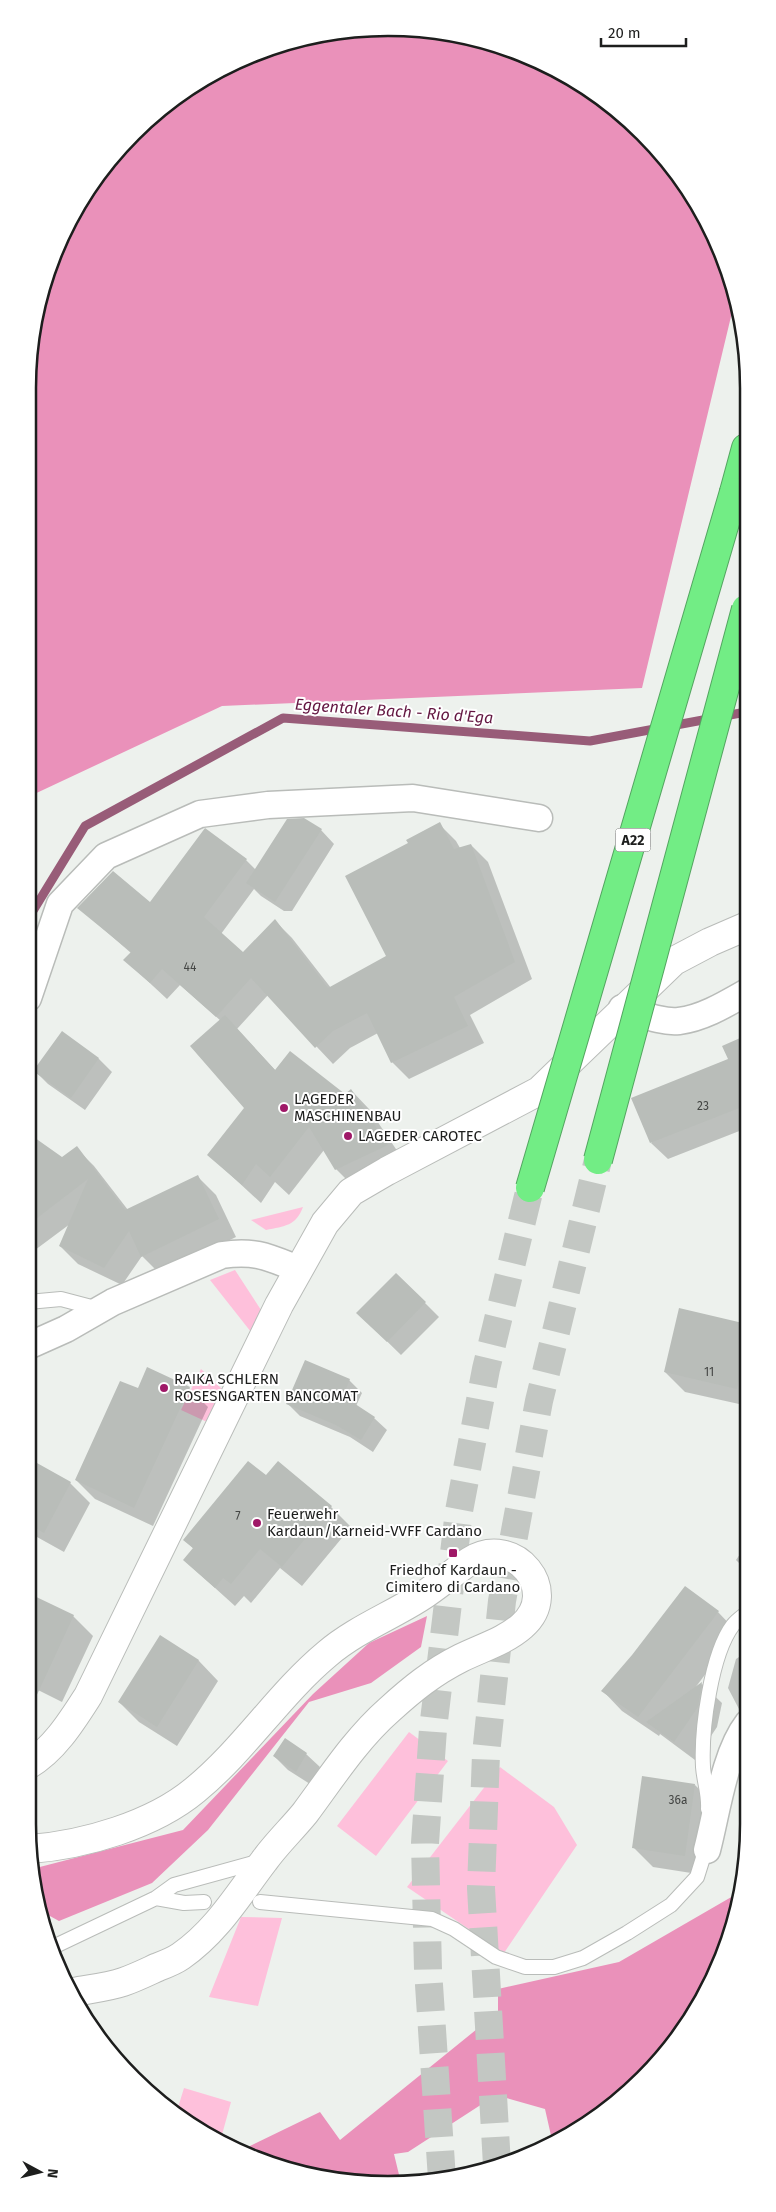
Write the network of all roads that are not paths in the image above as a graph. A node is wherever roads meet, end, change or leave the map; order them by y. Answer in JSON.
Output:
{"nodes":[{"id":1,"x":740,"y":470,"type":"edge"},
{"id":2,"x":740,"y":631,"type":"edge"},
{"id":3,"x":539,"y":818,"type":"dead end"},
{"id":4,"x":740,"y":929,"type":"edge"},
{"id":5,"x":36,"y":974,"type":"edge"},
{"id":6,"x":740,"y":996,"type":"edge"},
{"id":7,"x":622,"y":1008,"type":"junction"},
{"id":8,"x":598,"y":1160,"type":"tunnel mouth"},
{"id":9,"x":530,"y":1188,"type":"tunnel mouth"},
{"id":10,"x":298,"y":1270,"type":"junction"},
{"id":11,"x":36,"y":1301,"type":"edge"},
{"id":12,"x":100,"y":1310,"type":"junction"},
{"id":13,"x":36,"y":1342,"type":"edge"},
{"id":14,"x":740,"y":1619,"type":"edge"},
{"id":15,"x":740,"y":1733,"type":"edge"},
{"id":16,"x":36,"y":1760,"type":"edge"},
{"id":17,"x":37,"y":1849,"type":"edge"},
{"id":18,"x":707,"y":1850,"type":"junction"},
{"id":19,"x":264,"y":1860,"type":"junction"},
{"id":20,"x":156,"y":1898,"type":"junction"},
{"id":21,"x":204,"y":1902,"type":"dead end"},
{"id":22,"x":260,"y":1902,"type":"dead end"},
{"id":23,"x":58,"y":1945,"type":"edge"},
{"id":24,"x":79,"y":1991,"type":"edge"}],
"edges":[{"from":1,"to":9,"type":"highway","number":"A22","bridge":true},
{"from":2,"to":8,"type":"highway","bridge":true},
{"from":3,"to":5,"type":"street"},
{"from":4,"to":7,"type":"street"},
{"from":6,"to":7,"type":"street"},
{"from":7,"to":10,"type":"street"},
{"from":10,"to":12,"type":"street"},
{"from":10,"to":16,"type":"street"},
{"from":11,"to":12,"type":"lane"},
{"from":12,"to":13,"type":"street"},
{"from":14,"to":18,"type":"lane"},
{"from":15,"to":18,"type":"street"},
{"from":17,"to":19,"type":"street"},
{"from":18,"to":22,"type":"lane"},
{"from":19,"to":20,"type":"lane"},
{"from":19,"to":24,"type":"street"},
{"from":20,"to":21,"type":"lane"},
{"from":20,"to":23,"type":"lane"}]}
